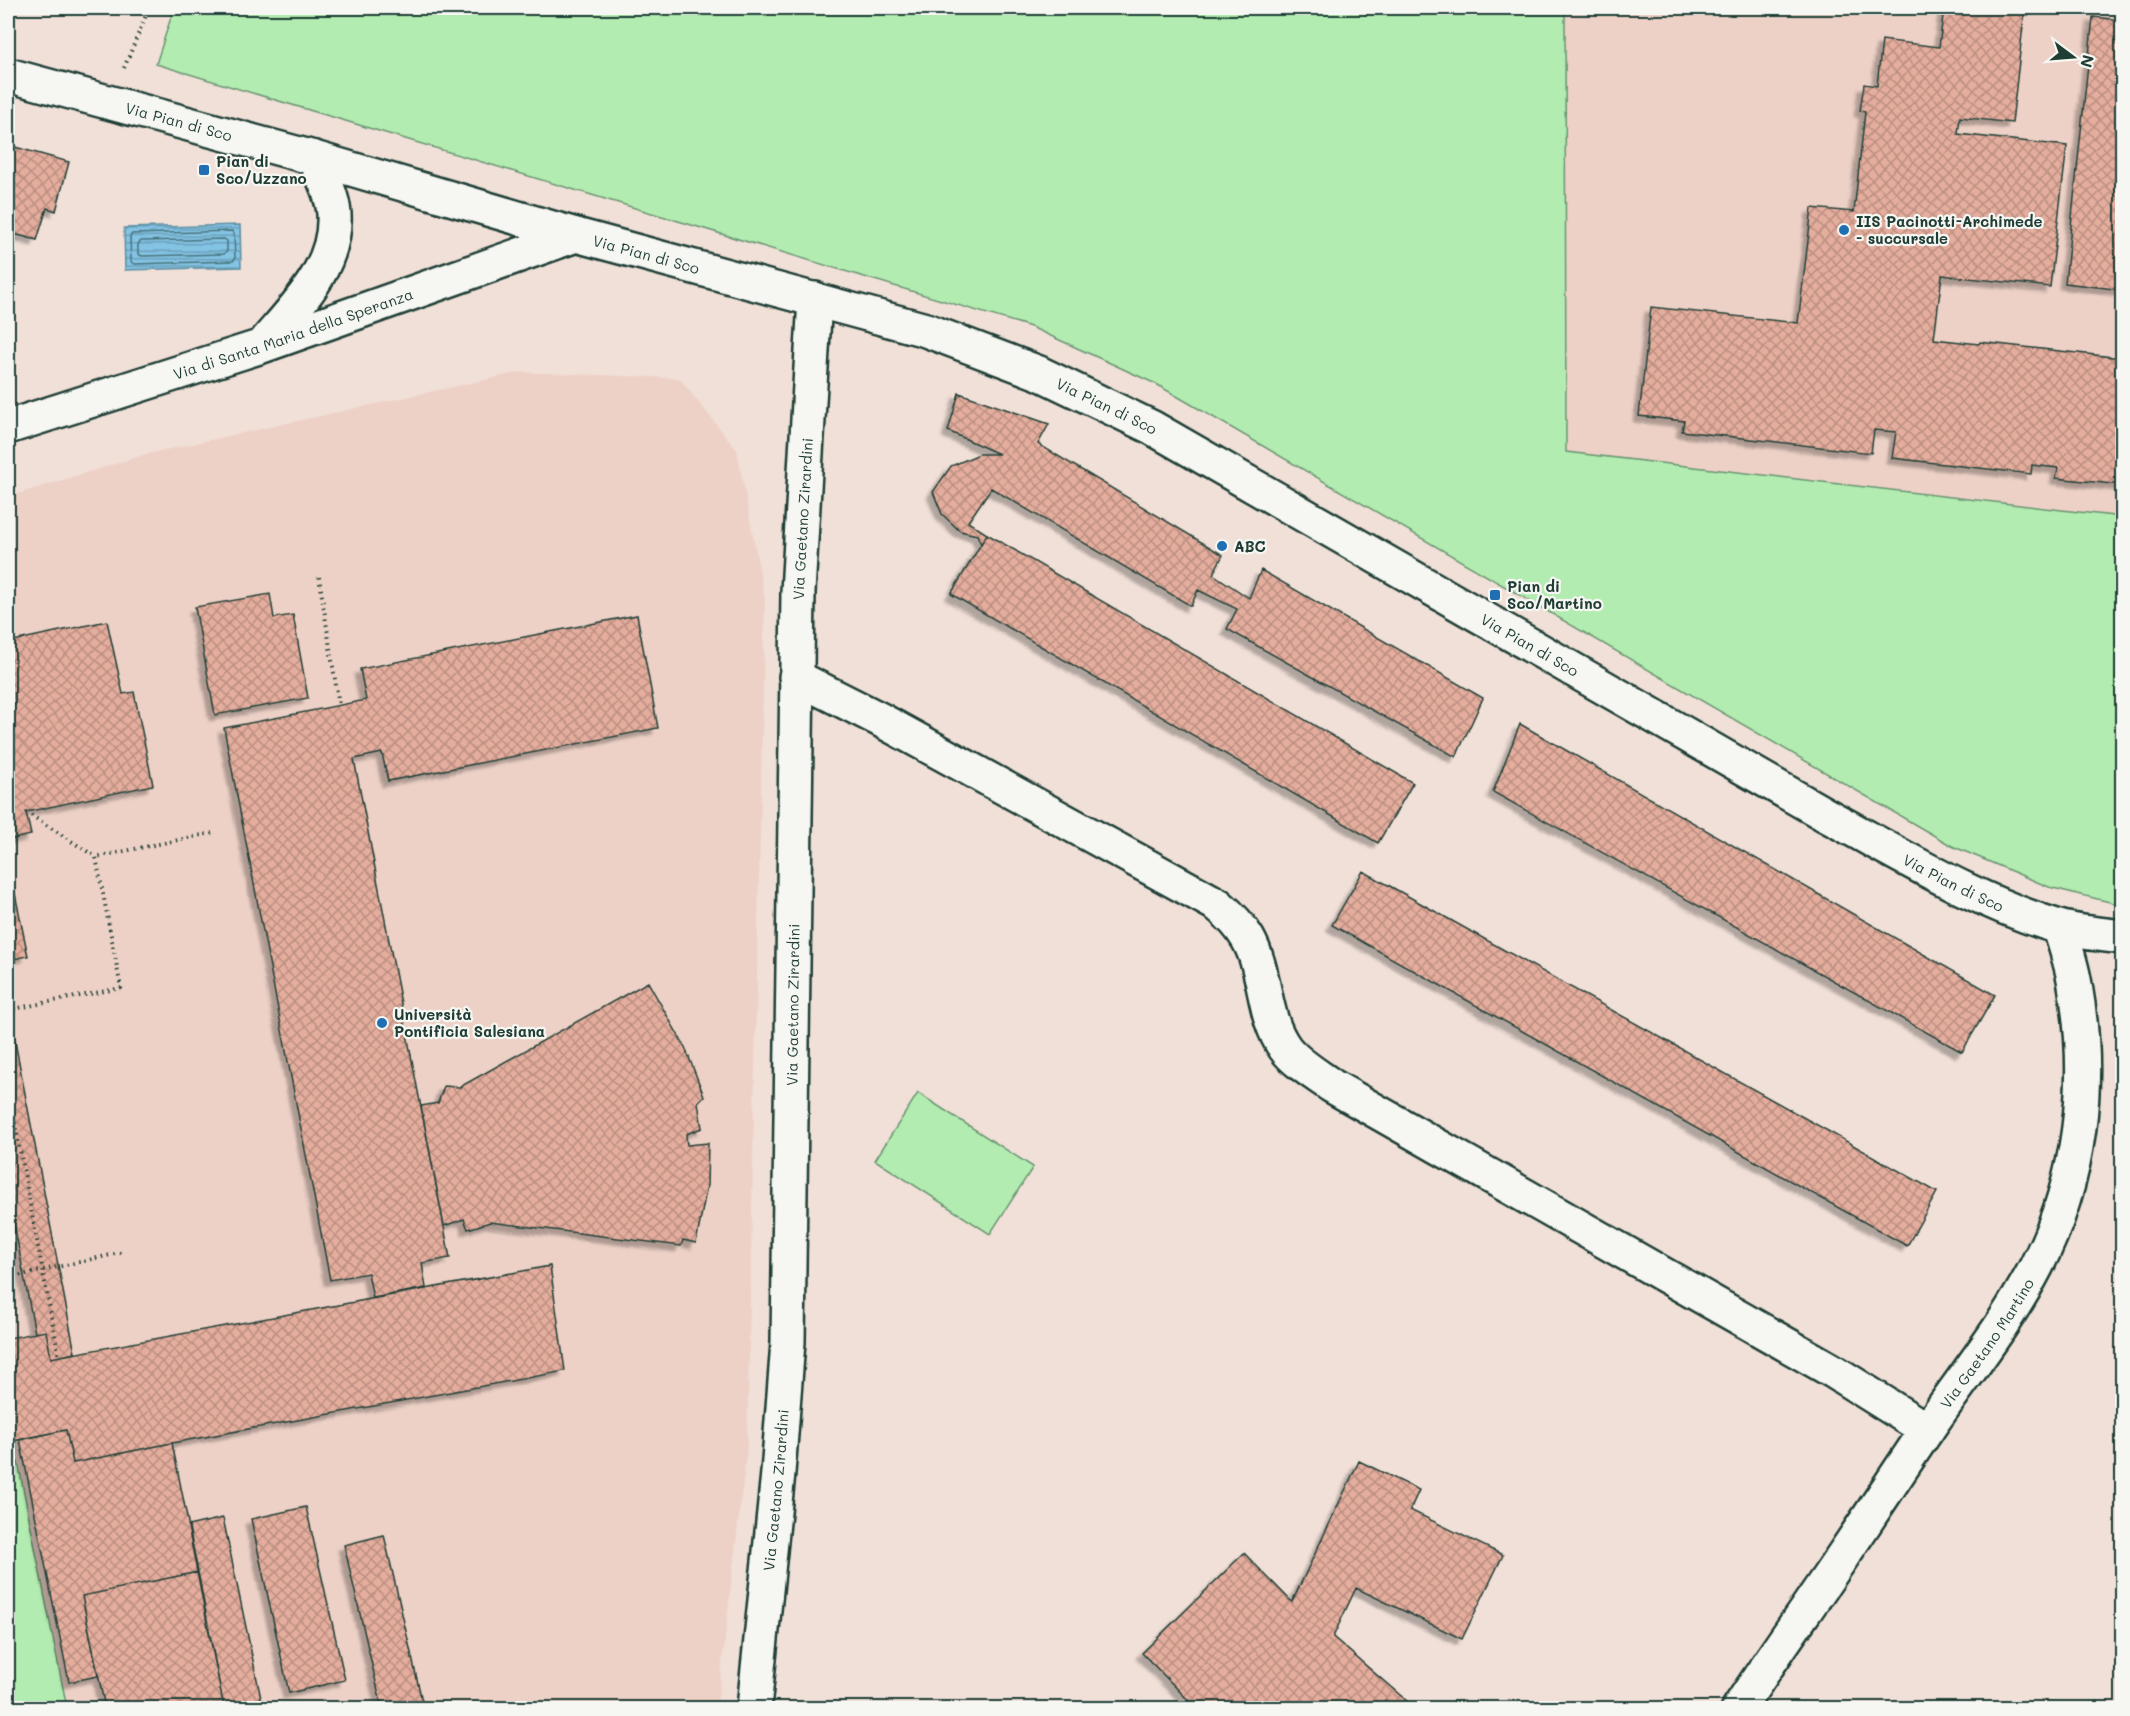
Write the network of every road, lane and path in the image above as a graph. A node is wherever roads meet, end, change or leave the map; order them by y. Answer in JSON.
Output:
{"nodes":[{"id":1,"x":149,"y":8,"type":"edge"},
{"id":2,"x":8,"y":75,"type":"edge"},
{"id":3,"x":110,"y":104,"type":"junction"},
{"id":4,"x":314,"y":158,"type":"junction"},
{"id":5,"x":576,"y":235,"type":"junction"},
{"id":6,"x":815,"y":299,"type":"junction"},
{"id":7,"x":262,"y":346,"type":"junction"},
{"id":8,"x":8,"y":427,"type":"edge"},
{"id":9,"x":320,"y":577,"type":"dead end"},
{"id":10,"x":796,"y":677,"type":"junction"},
{"id":11,"x":339,"y":705,"type":"dead end"},
{"id":12,"x":26,"y":812,"type":"dead end"},
{"id":13,"x":212,"y":833,"type":"dead end"},
{"id":14,"x":96,"y":857,"type":"junction"},
{"id":15,"x":2060,"y":928,"type":"junction"},
{"id":16,"x":2122,"y":937,"type":"edge"},
{"id":17,"x":8,"y":1010,"type":"edge"},
{"id":18,"x":8,"y":1087,"type":"edge"},
{"id":19,"x":124,"y":1252,"type":"dead end"},
{"id":20,"x":42,"y":1269,"type":"junction"},
{"id":21,"x":8,"y":1278,"type":"edge"},
{"id":22,"x":59,"y":1357,"type":"dead end"},
{"id":23,"x":1927,"y":1430,"type":"junction"},
{"id":24,"x":754,"y":1708,"type":"edge"},
{"id":25,"x":1739,"y":1708,"type":"edge"}],
"edges":[{"from":1,"to":3,"type":"path"},
{"from":2,"to":3,"type":"street","name":"Via Pian di Sco"},
{"from":3,"to":4,"type":"street","name":"Via Pian di Sco"},
{"from":4,"to":5,"type":"street","name":"Via Pian di Sco"},
{"from":4,"to":7,"type":"street"},
{"from":5,"to":6,"type":"street","name":"Via Pian di Sco"},
{"from":5,"to":7,"type":"street","name":"Via di Santa Maria della Speranza"},
{"from":6,"to":10,"type":"street","name":"Via Gaetano Zirardini"},
{"from":6,"to":15,"type":"street","name":"Via Pian di Sco"},
{"from":7,"to":8,"type":"street","name":"Via di Santa Maria della Speranza"},
{"from":9,"to":11,"type":"path"},
{"from":10,"to":23,"type":"street"},
{"from":10,"to":24,"type":"street","name":"Via Gaetano Zirardini"},
{"from":12,"to":14,"type":"path"},
{"from":13,"to":14,"type":"path"},
{"from":14,"to":17,"type":"path"},
{"from":15,"to":16,"type":"street","name":"Via Pian di Sco"},
{"from":15,"to":23,"type":"street","name":"Via Gaetano Martino"},
{"from":18,"to":20,"type":"path"},
{"from":19,"to":20,"type":"path"},
{"from":20,"to":21,"type":"path"},
{"from":20,"to":22,"type":"path"},
{"from":23,"to":25,"type":"street","name":"Via Gaetano Martino"}]}
